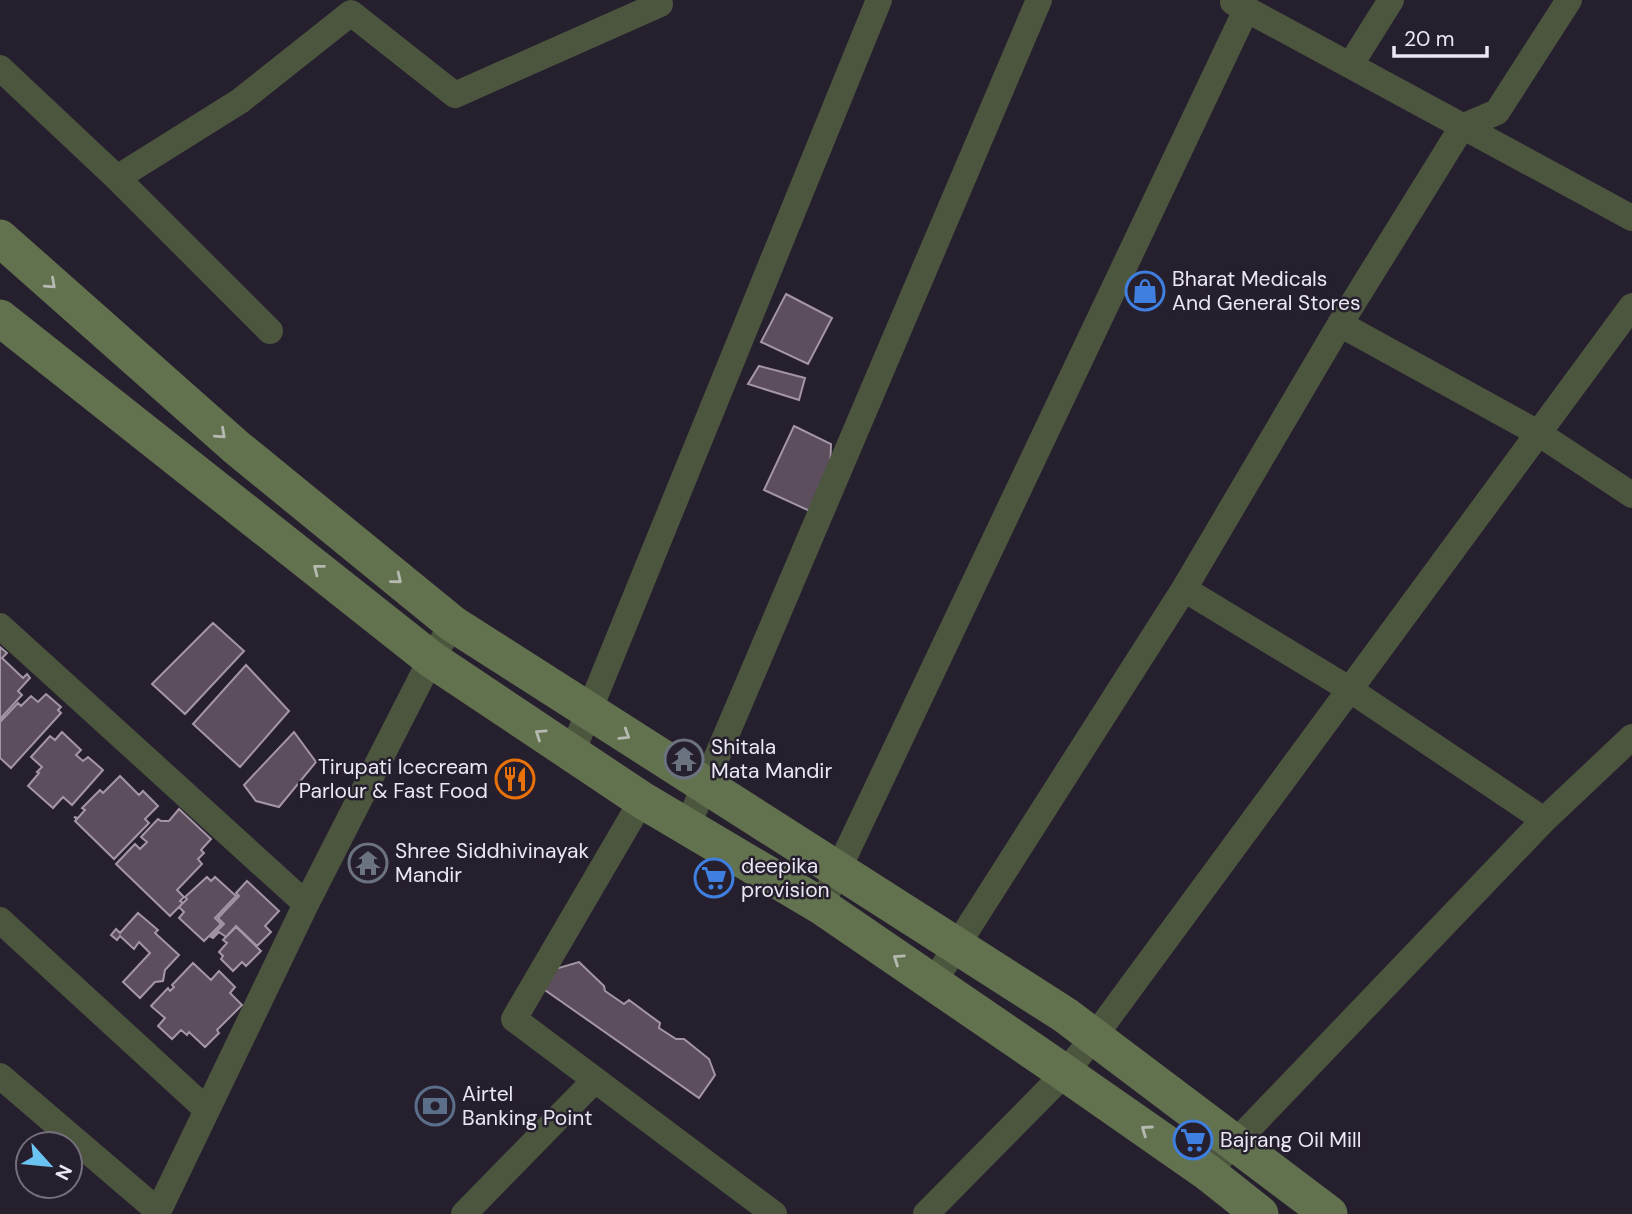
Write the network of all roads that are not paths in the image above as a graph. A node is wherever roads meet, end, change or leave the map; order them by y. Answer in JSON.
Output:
{"nodes":[{"id":1,"x":878,"y":0,"type":"edge"},
{"id":2,"x":1039,"y":0,"type":"edge"},
{"id":3,"x":1391,"y":0,"type":"edge"},
{"id":4,"x":1569,"y":0,"type":"edge"},
{"id":5,"x":1240,"y":3,"type":"edge"},
{"id":6,"x":660,"y":4,"type":"dead end"},
{"id":7,"x":1351,"y":64,"type":"junction"},
{"id":8,"x":0,"y":68,"type":"edge"},
{"id":9,"x":1462,"y":127,"type":"junction"},
{"id":10,"x":117,"y":178,"type":"junction"},
{"id":11,"x":1628,"y":206,"type":"edge"},
{"id":12,"x":0,"y":238,"type":"edge"},
{"id":13,"x":1632,"y":306,"type":"edge"},
{"id":14,"x":0,"y":318,"type":"edge"},
{"id":15,"x":1340,"y":324,"type":"junction"},
{"id":16,"x":270,"y":331,"type":"dead end"},
{"id":17,"x":1538,"y":433,"type":"junction"},
{"id":18,"x":1632,"y":495,"type":"edge"},
{"id":19,"x":1184,"y":589,"type":"junction"},
{"id":20,"x":453,"y":624,"type":"junction"},
{"id":21,"x":0,"y":626,"type":"edge"},
{"id":22,"x":431,"y":659,"type":"junction"},
{"id":23,"x":1349,"y":690,"type":"junction"},
{"id":24,"x":587,"y":711,"type":"junction"},
{"id":25,"x":1632,"y":737,"type":"edge"},
{"id":26,"x":571,"y":755,"type":"junction"},
{"id":27,"x":705,"y":785,"type":"junction"},
{"id":28,"x":642,"y":800,"type":"junction"},
{"id":29,"x":1544,"y":820,"type":"junction"},
{"id":30,"x":687,"y":827,"type":"junction"},
{"id":31,"x":840,"y":872,"type":"junction"},
{"id":32,"x":306,"y":904,"type":"junction"},
{"id":33,"x":821,"y":906,"type":"junction"},
{"id":34,"x":0,"y":920,"type":"edge"},
{"id":35,"x":956,"y":946,"type":"junction"},
{"id":36,"x":933,"y":983,"type":"junction"},
{"id":37,"x":1094,"y":1037,"type":"junction"},
{"id":38,"x":1065,"y":1073,"type":"junction"},
{"id":39,"x":0,"y":1076,"type":"edge"},
{"id":40,"x":595,"y":1080,"type":"junction"},
{"id":41,"x":207,"y":1110,"type":"junction"},
{"id":42,"x":1236,"y":1143,"type":"junction"},
{"id":43,"x":1207,"y":1172,"type":"junction"},
{"id":44,"x":158,"y":1213,"type":"edge"},
{"id":45,"x":464,"y":1214,"type":"edge"},
{"id":46,"x":774,"y":1214,"type":"edge"},
{"id":47,"x":926,"y":1214,"type":"edge"},
{"id":48,"x":1260,"y":1214,"type":"edge"},
{"id":49,"x":1329,"y":1214,"type":"edge"}],
"edges":[{"from":1,"to":24,"type":"street"},
{"from":2,"to":27,"type":"street"},
{"from":3,"to":7,"type":"street"},
{"from":4,"to":9,"type":"street"},
{"from":5,"to":7,"type":"street"},
{"from":5,"to":31,"type":"street"},
{"from":6,"to":10,"type":"street"},
{"from":7,"to":9,"type":"street"},
{"from":8,"to":10,"type":"street"},
{"from":9,"to":11,"type":"street"},
{"from":9,"to":15,"type":"street"},
{"from":10,"to":16,"type":"street"},
{"from":12,"to":20,"type":"street","one_way":true},
{"from":13,"to":17,"type":"street"},
{"from":22,"to":14,"type":"street","one_way":true},
{"from":15,"to":17,"type":"street"},
{"from":15,"to":19,"type":"street"},
{"from":17,"to":18,"type":"street"},
{"from":17,"to":23,"type":"street"},
{"from":19,"to":23,"type":"street"},
{"from":19,"to":35,"type":"street"},
{"from":20,"to":22,"type":"street"},
{"from":20,"to":24,"type":"street"},
{"from":21,"to":32,"type":"street"},
{"from":26,"to":22,"type":"street","one_way":true},
{"from":22,"to":32,"type":"street"},
{"from":23,"to":29,"type":"street"},
{"from":23,"to":37,"type":"street"},
{"from":24,"to":26,"type":"street"},
{"from":24,"to":27,"type":"street","one_way":true},
{"from":25,"to":29,"type":"street"},
{"from":26,"to":28,"type":"street"},
{"from":27,"to":30,"type":"street"},
{"from":27,"to":31,"type":"street"},
{"from":28,"to":30,"type":"street"},
{"from":28,"to":40,"type":"street"},
{"from":29,"to":42,"type":"street"},
{"from":30,"to":33,"type":"street"},
{"from":31,"to":33,"type":"street"},
{"from":31,"to":35,"type":"street"},
{"from":32,"to":41,"type":"street"},
{"from":36,"to":33,"type":"street","one_way":true},
{"from":34,"to":41,"type":"street"},
{"from":35,"to":36,"type":"street"},
{"from":35,"to":37,"type":"street"},
{"from":36,"to":38,"type":"street"},
{"from":37,"to":38,"type":"street"},
{"from":37,"to":42,"type":"street"},
{"from":43,"to":38,"type":"street","one_way":true},
{"from":38,"to":47,"type":"street"},
{"from":39,"to":44,"type":"street"},
{"from":40,"to":45,"type":"street"},
{"from":40,"to":46,"type":"street"},
{"from":41,"to":44,"type":"street"},
{"from":42,"to":43,"type":"street"},
{"from":42,"to":49,"type":"street"},
{"from":43,"to":48,"type":"street"}]}
